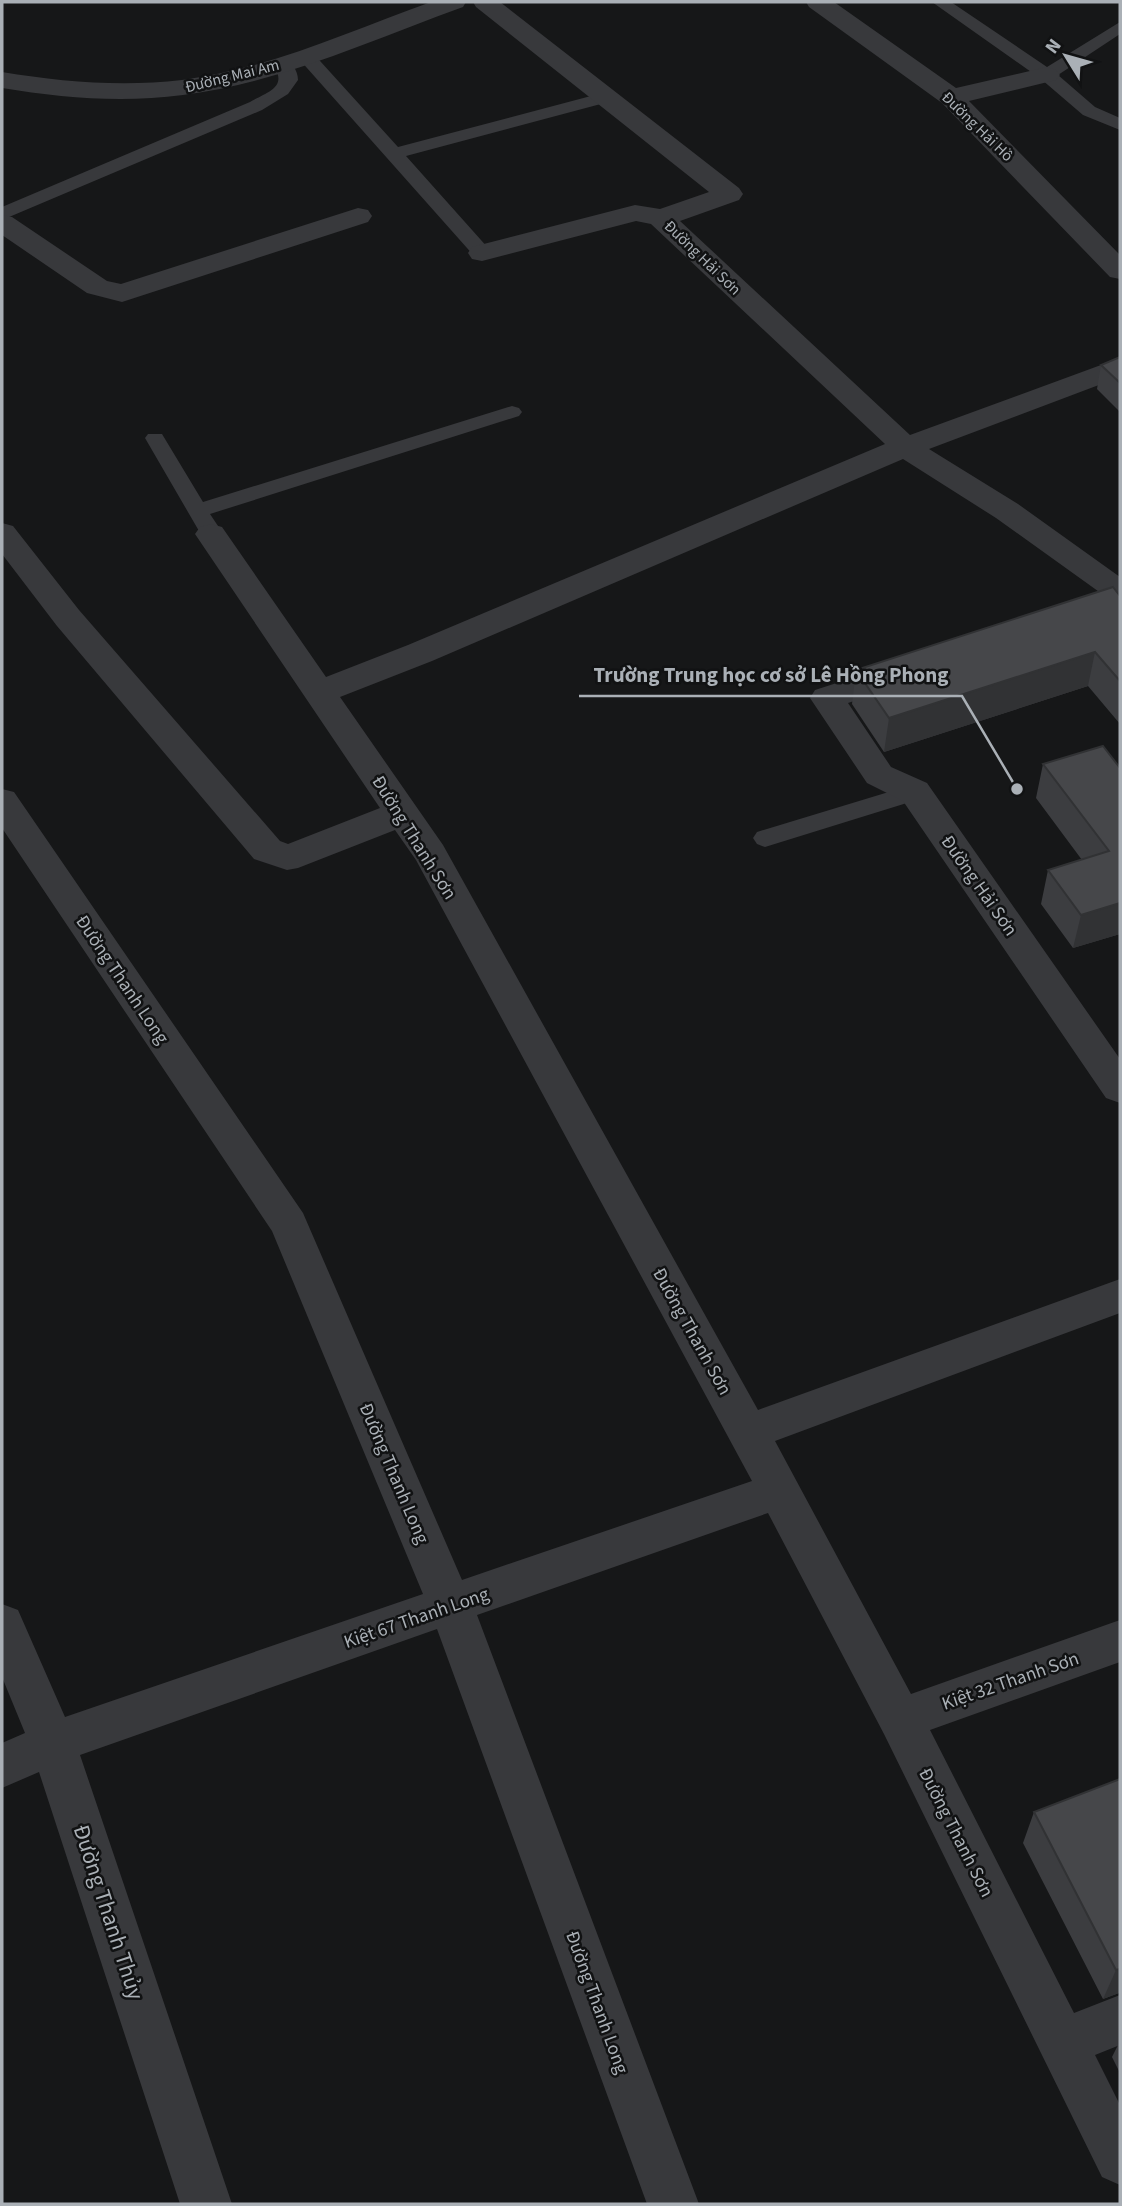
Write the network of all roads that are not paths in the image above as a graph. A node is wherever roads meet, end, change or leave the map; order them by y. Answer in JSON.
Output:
{"nodes":[{"id":1,"x":454,"y":2,"type":"edge"},
{"id":2,"x":485,"y":2,"type":"edge"},
{"id":3,"x":818,"y":2,"type":"edge"},
{"id":4,"x":940,"y":2,"type":"edge"},
{"id":5,"x":1120,"y":28,"type":"edge"},
{"id":6,"x":293,"y":59,"type":"junction"},
{"id":7,"x":1047,"y":75,"type":"junction"},
{"id":8,"x":2,"y":80,"type":"edge"},
{"id":9,"x":606,"y":97,"type":"junction"},
{"id":10,"x":951,"y":97,"type":"junction"},
{"id":11,"x":1120,"y":125,"type":"edge"},
{"id":12,"x":394,"y":154,"type":"junction"},
{"id":13,"x":2,"y":214,"type":"edge"},
{"id":14,"x":358,"y":216,"type":"dead end"},
{"id":15,"x":661,"y":218,"type":"junction"},
{"id":16,"x":2,"y":223,"type":"edge"},
{"id":17,"x":482,"y":253,"type":"joint"},
{"id":18,"x":1120,"y":271,"type":"edge"},
{"id":19,"x":1120,"y":367,"type":"edge"},
{"id":20,"x":512,"y":412,"type":"dead end"},
{"id":21,"x":155,"y":438,"type":"dead end"},
{"id":22,"x":905,"y":447,"type":"junction"},
{"id":23,"x":205,"y":522,"type":"junction"},
{"id":24,"x":2,"y":533,"type":"edge"},
{"id":25,"x":1112,"y":602,"type":"edge"},
{"id":26,"x":929,"y":665,"type":"edge"},
{"id":27,"x":320,"y":692,"type":"junction"},
{"id":28,"x":915,"y":792,"type":"junction"},
{"id":29,"x":2,"y":801,"type":"edge"},
{"id":30,"x":402,"y":813,"type":"junction"},
{"id":31,"x":765,"y":838,"type":"dead end"},
{"id":32,"x":1120,"y":1088,"type":"edge"},
{"id":33,"x":1120,"y":1296,"type":"edge"},
{"id":34,"x":748,"y":1432,"type":"junction"},
{"id":35,"x":779,"y":1490,"type":"junction"},
{"id":36,"x":451,"y":1606,"type":"junction"},
{"id":37,"x":2,"y":1624,"type":"edge"},
{"id":38,"x":1120,"y":1641,"type":"edge"},
{"id":39,"x":900,"y":1719,"type":"junction"},
{"id":40,"x":53,"y":1743,"type":"junction"},
{"id":41,"x":2,"y":1766,"type":"edge"},
{"id":42,"x":1120,"y":2021,"type":"edge"},
{"id":43,"x":1062,"y":2043,"type":"junction"},
{"id":44,"x":1120,"y":2159,"type":"edge"},
{"id":45,"x":206,"y":2204,"type":"edge"},
{"id":46,"x":673,"y":2204,"type":"edge"}],
"edges":[{"from":1,"to":6,"type":"street","name":"Đường Mai Am"},
{"from":2,"to":9,"type":"street","name":"Đường Hải Sơn"},
{"from":3,"to":10,"type":"street","name":"Đường Hải Hồ"},
{"from":4,"to":7,"type":"lane"},
{"from":5,"to":7,"type":"lane"},
{"from":6,"to":8,"type":"street","name":"Đường Mai Am"},
{"from":6,"to":12,"type":"lane"},
{"from":6,"to":13,"type":"lane"},
{"from":7,"to":10,"type":"street"},
{"from":7,"to":11,"type":"lane"},
{"from":9,"to":12,"type":"lane"},
{"from":9,"to":15,"type":"street","name":"Đường Hải Sơn"},
{"from":10,"to":18,"type":"street","name":"Đường Hải Hồ"},
{"from":12,"to":17,"type":"lane"},
{"from":14,"to":16,"type":"street"},
{"from":15,"to":17,"type":"street"},
{"from":15,"to":22,"type":"street","name":"Đường Hải Sơn"},
{"from":19,"to":22,"type":"street"},
{"from":20,"to":23,"type":"lane"},
{"from":21,"to":23,"type":"lane"},
{"from":22,"to":25,"type":"street","name":"Đường Hải Sơn"},
{"from":22,"to":27,"type":"street"},
{"from":23,"to":27,"type":"street","name":"Đường Thanh Sơn"},
{"from":24,"to":30,"type":"street"},
{"from":26,"to":28,"type":"street"},
{"from":27,"to":30,"type":"street","name":"Đường Thanh Sơn"},
{"from":28,"to":31,"type":"lane"},
{"from":28,"to":32,"type":"street","name":"Đường Hải Sơn"},
{"from":29,"to":36,"type":"street","name":"Đường Thanh Long"},
{"from":30,"to":34,"type":"street","name":"Đường Thanh Sơn"},
{"from":33,"to":34,"type":"street"},
{"from":34,"to":35,"type":"street","name":"Đường Thanh Sơn"},
{"from":35,"to":36,"type":"street","name":"Kiệt 67 Thanh Long"},
{"from":35,"to":39,"type":"street","name":"Đường Thanh Sơn"},
{"from":36,"to":40,"type":"street","name":"Kiệt 67 Thanh Long"},
{"from":36,"to":46,"type":"street","name":"Đường Thanh Long"},
{"from":37,"to":40,"type":"street","name":"Đường Thanh Thủy"},
{"from":38,"to":39,"type":"street","name":"Kiệt 32 Thanh Sơn"},
{"from":39,"to":43,"type":"street","name":"Đường Thanh Sơn"},
{"from":40,"to":41,"type":"street","name":"Kiệt 67 Thanh Long"},
{"from":40,"to":45,"type":"street","name":"Đường Thanh Thủy"},
{"from":42,"to":43,"type":"street"},
{"from":43,"to":44,"type":"street","name":"Đường Thanh Sơn"}]}
